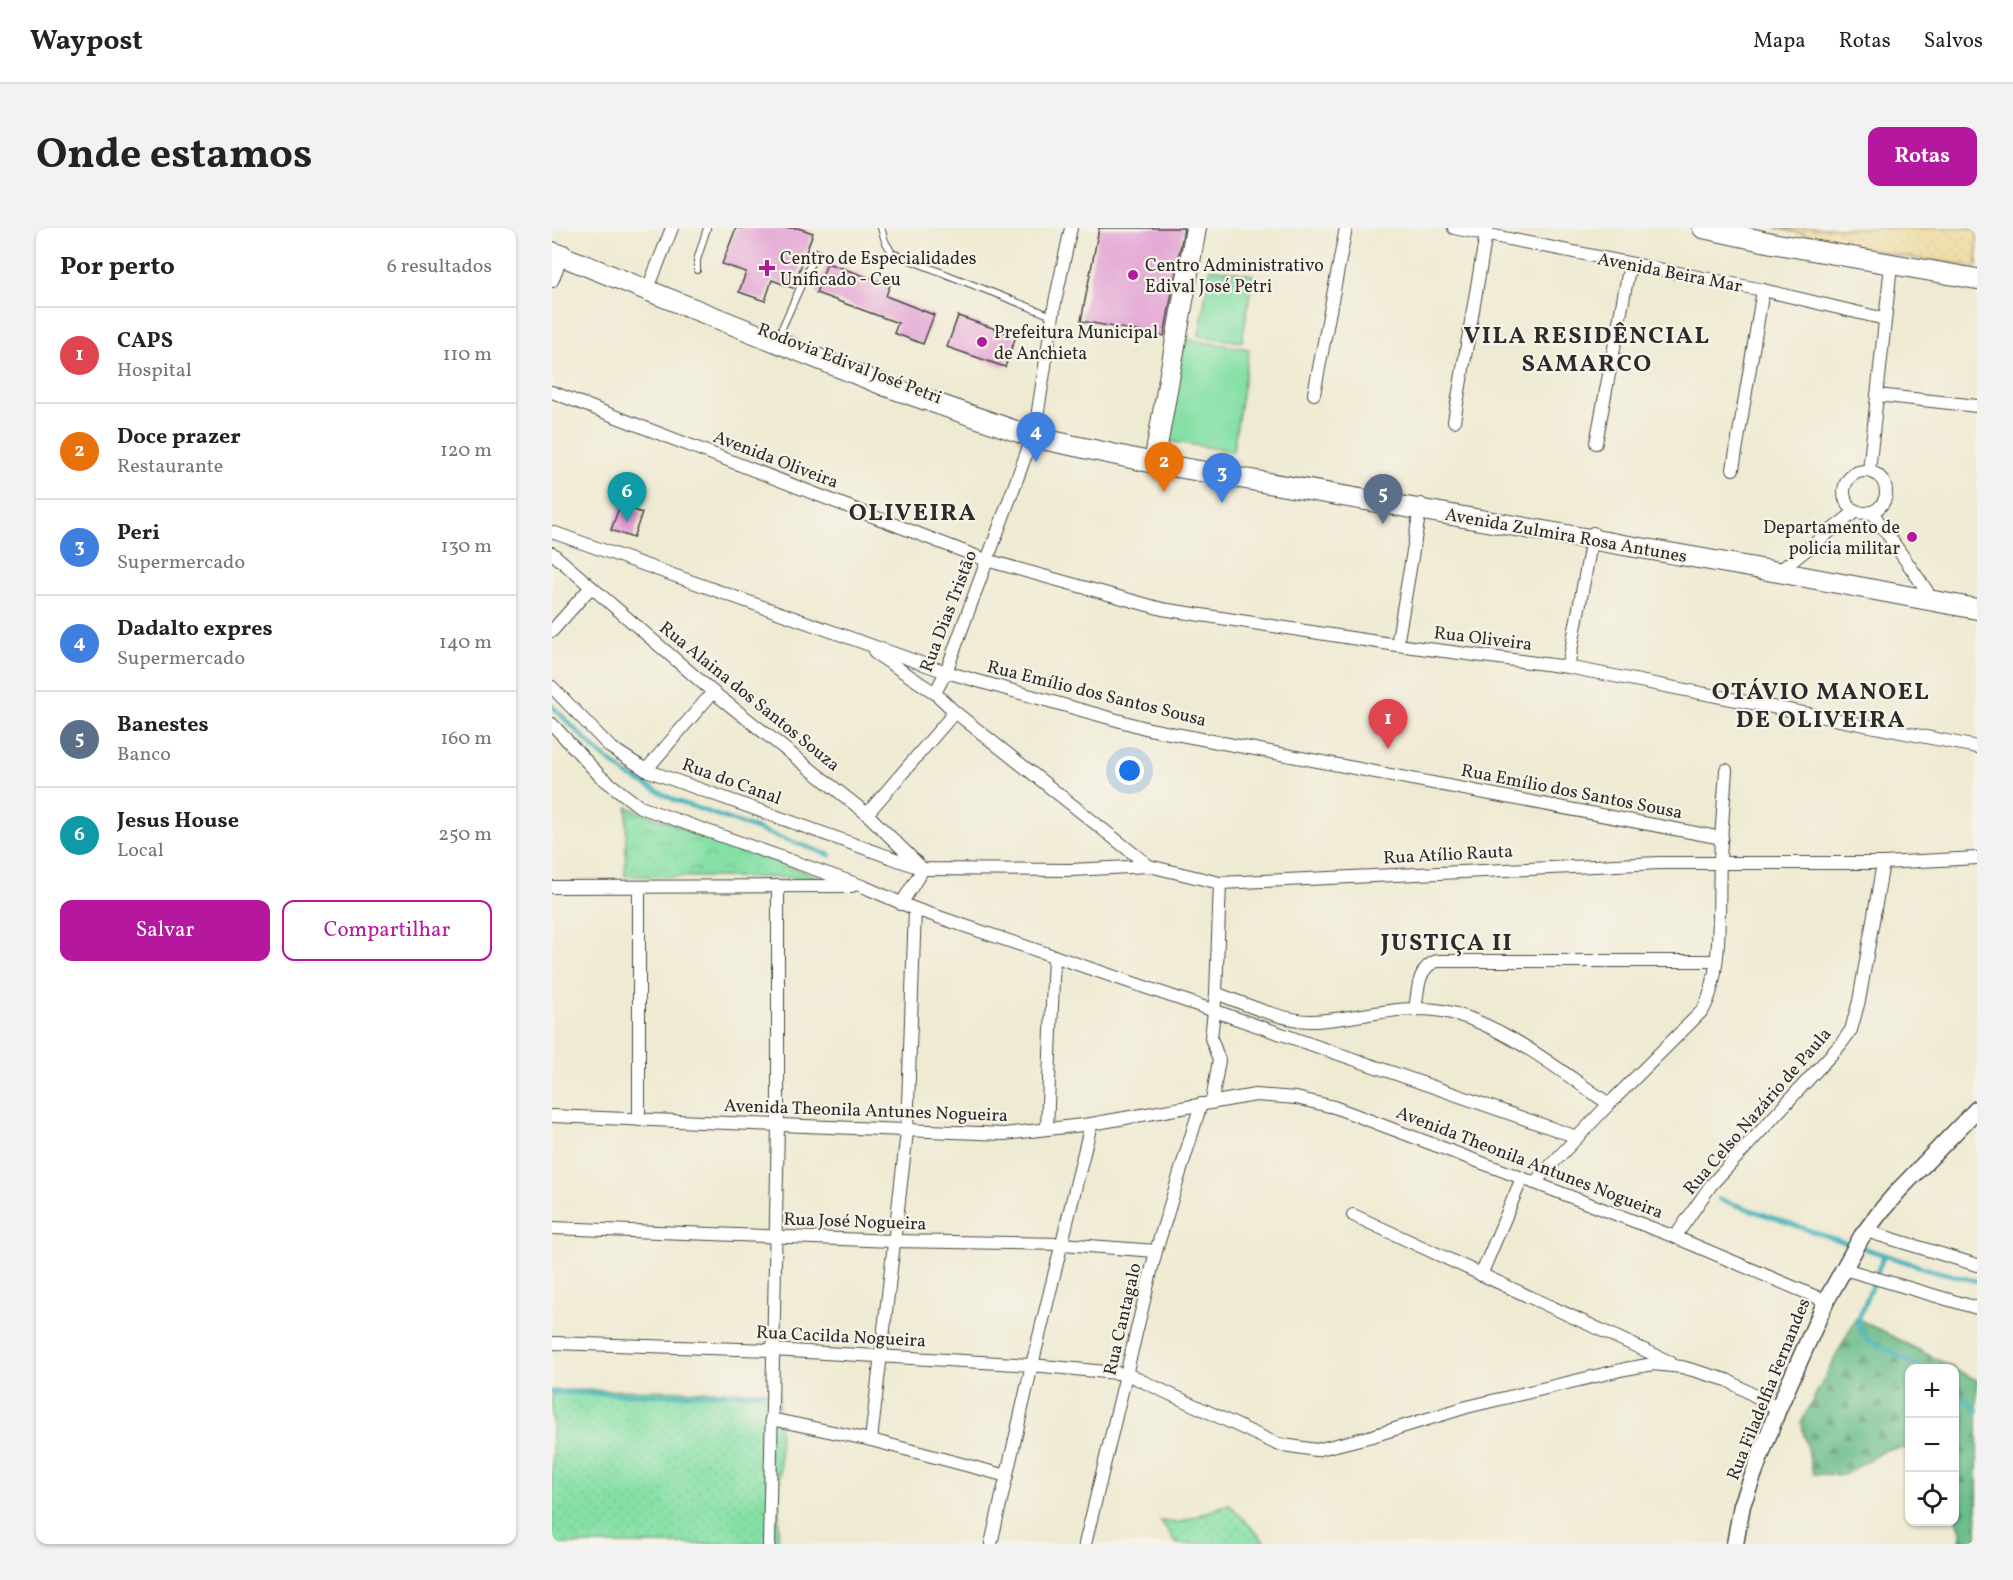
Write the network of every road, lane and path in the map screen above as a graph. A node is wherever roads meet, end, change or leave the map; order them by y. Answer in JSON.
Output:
{"nodes":[{"id":1,"x":672,"y":228,"type":"edge"},
{"id":2,"x":707,"y":228,"type":"edge"},
{"id":3,"x":881,"y":228,"type":"edge"},
{"id":4,"x":1071,"y":228,"type":"edge"},
{"id":5,"x":1196,"y":228,"type":"edge"},
{"id":6,"x":1346,"y":228,"type":"edge"},
{"id":7,"x":1454,"y":228,"type":"edge"},
{"id":8,"x":1702,"y":228,"type":"edge"},
{"id":9,"x":1486,"y":234,"type":"junction"},
{"id":10,"x":557,"y":251,"type":"edge"},
{"id":11,"x":816,"y":252,"type":"dead end"},
{"id":12,"x":1630,"y":264,"type":"junction"},
{"id":13,"x":1891,"y":265,"type":"junction"},
{"id":14,"x":697,"y":270,"type":"dead end"},
{"id":15,"x":1977,"y":279,"type":"edge"},
{"id":16,"x":552,"y":280,"type":"edge"},
{"id":17,"x":648,"y":288,"type":"junction"},
{"id":18,"x":1763,"y":290,"type":"junction"},
{"id":19,"x":1053,"y":316,"type":"junction"},
{"id":20,"x":1884,"y":319,"type":"junction"},
{"id":21,"x":777,"y":339,"type":"junction"},
{"id":22,"x":552,"y":392,"type":"edge"},
{"id":23,"x":1314,"y":394,"type":"dead end"},
{"id":24,"x":1877,"y":395,"type":"junction"},
{"id":25,"x":1977,"y":406,"type":"edge"},
{"id":26,"x":1454,"y":421,"type":"dead end"},
{"id":27,"x":1034,"y":433,"type":"junction"},
{"id":28,"x":1596,"y":443,"type":"dead end"},
{"id":29,"x":1155,"y":460,"type":"junction"},
{"id":30,"x":1733,"y":469,"type":"dead end"},
{"id":31,"x":1869,"y":471,"type":"junction"},
{"id":32,"x":1420,"y":506,"type":"junction"},
{"id":33,"x":1856,"y":512,"type":"junction"},
{"id":34,"x":1872,"y":512,"type":"junction"},
{"id":35,"x":552,"y":532,"type":"edge"},
{"id":36,"x":1592,"y":536,"type":"junction"},
{"id":37,"x":552,"y":553,"type":"edge"},
{"id":38,"x":986,"y":560,"type":"junction"},
{"id":39,"x":1782,"y":569,"type":"junction"},
{"id":40,"x":591,"y":587,"type":"junction"},
{"id":41,"x":1926,"y":595,"type":"junction"},
{"id":42,"x":1977,"y":601,"type":"edge"},
{"id":43,"x":1977,"y":609,"type":"edge"},
{"id":44,"x":552,"y":631,"type":"edge"},
{"id":45,"x":862,"y":644,"type":"junction"},
{"id":46,"x":1397,"y":645,"type":"junction"},
{"id":47,"x":1568,"y":667,"type":"junction"},
{"id":48,"x":946,"y":672,"type":"junction"},
{"id":49,"x":552,"y":687,"type":"edge"},
{"id":50,"x":713,"y":692,"type":"junction"},
{"id":51,"x":935,"y":693,"type":"junction"},
{"id":52,"x":955,"y":712,"type":"junction"},
{"id":53,"x":552,"y":724,"type":"edge"},
{"id":54,"x":1977,"y":747,"type":"edge"},
{"id":55,"x":646,"y":770,"type":"junction"},
{"id":56,"x":1726,"y":770,"type":"dead end"},
{"id":57,"x":867,"y":814,"type":"junction"},
{"id":58,"x":1722,"y":838,"type":"junction"},
{"id":59,"x":1977,"y":858,"type":"edge"},
{"id":60,"x":1720,"y":863,"type":"junction"},
{"id":61,"x":1883,"y":863,"type":"junction"},
{"id":62,"x":1149,"y":866,"type":"junction"},
{"id":63,"x":923,"y":869,"type":"junction"},
{"id":64,"x":1220,"y":883,"type":"junction"},
{"id":65,"x":778,"y":886,"type":"junction"},
{"id":66,"x":862,"y":886,"type":"junction"},
{"id":67,"x":552,"y":887,"type":"edge"},
{"id":68,"x":639,"y":887,"type":"junction"},
{"id":69,"x":901,"y":904,"type":"junction"},
{"id":70,"x":915,"y":909,"type":"junction"},
{"id":71,"x":1054,"y":956,"type":"junction"},
{"id":72,"x":1716,"y":962,"type":"junction"},
{"id":73,"x":1216,"y":993,"type":"junction"},
{"id":74,"x":1414,"y":1010,"type":"junction"},
{"id":75,"x":1215,"y":1011,"type":"junction"},
{"id":76,"x":1207,"y":1102,"type":"junction"},
{"id":77,"x":1608,"y":1104,"type":"junction"},
{"id":78,"x":1977,"y":1109,"type":"edge"},
{"id":79,"x":552,"y":1116,"type":"edge"},
{"id":80,"x":639,"y":1120,"type":"junction"},
{"id":81,"x":1091,"y":1124,"type":"junction"},
{"id":82,"x":778,"y":1126,"type":"junction"},
{"id":83,"x":1047,"y":1129,"type":"junction"},
{"id":84,"x":907,"y":1131,"type":"junction"},
{"id":85,"x":1577,"y":1137,"type":"junction"},
{"id":86,"x":1528,"y":1181,"type":"junction"},
{"id":87,"x":1353,"y":1215,"type":"dead end"},
{"id":88,"x":552,"y":1228,"type":"edge"},
{"id":89,"x":1864,"y":1234,"type":"junction"},
{"id":90,"x":774,"y":1237,"type":"junction"},
{"id":91,"x":1675,"y":1237,"type":"junction"},
{"id":92,"x":893,"y":1241,"type":"junction"},
{"id":93,"x":1062,"y":1244,"type":"junction"},
{"id":94,"x":1156,"y":1251,"type":"junction"},
{"id":95,"x":1977,"y":1265,"type":"edge"},
{"id":96,"x":1844,"y":1269,"type":"junction"},
{"id":97,"x":1481,"y":1275,"type":"junction"},
{"id":98,"x":1826,"y":1300,"type":"junction"},
{"id":99,"x":1977,"y":1308,"type":"edge"},
{"id":100,"x":552,"y":1343,"type":"edge"},
{"id":101,"x":772,"y":1350,"type":"junction"},
{"id":102,"x":879,"y":1357,"type":"junction"},
{"id":103,"x":1032,"y":1365,"type":"junction"},
{"id":104,"x":1682,"y":1367,"type":"junction"},
{"id":105,"x":1127,"y":1374,"type":"junction"},
{"id":106,"x":1778,"y":1409,"type":"junction"},
{"id":107,"x":771,"y":1419,"type":"junction"},
{"id":108,"x":871,"y":1440,"type":"junction"},
{"id":109,"x":1007,"y":1476,"type":"junction"},
{"id":110,"x":769,"y":1544,"type":"edge"},
{"id":111,"x":991,"y":1544,"type":"edge"},
{"id":112,"x":1085,"y":1544,"type":"edge"},
{"id":113,"x":1735,"y":1544,"type":"edge"}],
"edges":[{"from":1,"to":17,"type":"street"},
{"from":2,"to":14,"type":"lane"},
{"from":3,"to":19,"type":"lane"},
{"from":4,"to":19,"type":"street","name":"Rua Dias Tristão"},
{"from":5,"to":29,"type":"main road"},
{"from":6,"to":23,"type":"street"},
{"from":7,"to":9,"type":"street","name":"Avenida Beira Mar"},
{"from":8,"to":13,"type":"main road"},
{"from":9,"to":12,"type":"street","name":"Avenida Beira Mar"},
{"from":9,"to":26,"type":"street"},
{"from":10,"to":16,"type":"street"},
{"from":10,"to":17,"type":"main road","name":"Rodovia Edival José Petri"},
{"from":11,"to":21,"type":"lane"},
{"from":12,"to":18,"type":"street","name":"Avenida Beira Mar"},
{"from":12,"to":28,"type":"street"},
{"from":13,"to":15,"type":"main road"},
{"from":13,"to":20,"type":"street"},
{"from":17,"to":21,"type":"main road","name":"Rodovia Edival José Petri"},
{"from":18,"to":20,"type":"street","name":"Avenida Beira Mar"},
{"from":18,"to":30,"type":"street"},
{"from":19,"to":27,"type":"street","name":"Rua Dias Tristão"},
{"from":20,"to":24,"type":"street"},
{"from":21,"to":27,"type":"main road","name":"Rodovia Edival José Petri"},
{"from":22,"to":38,"type":"street","name":"Avenida Oliveira"},
{"from":24,"to":25,"type":"street"},
{"from":24,"to":31,"type":"street"},
{"from":27,"to":29,"type":"main road","name":"Rodovia Edival José Petri"},
{"from":27,"to":38,"type":"street","name":"Rua Dias Tristão"},
{"from":29,"to":32,"type":"main road","name":"Avenida Zulmira Rosa Antunes"},
{"from":31,"to":33,"type":"street"},
{"from":31,"to":34,"type":"street"},
{"from":32,"to":36,"type":"main road","name":"Avenida Zulmira Rosa Antunes"},
{"from":32,"to":46,"type":"street"},
{"from":33,"to":34,"type":"street"},
{"from":33,"to":39,"type":"street"},
{"from":34,"to":41,"type":"street"},
{"from":35,"to":45,"type":"street","name":"Rua Emílio dos Santos Sousa"},
{"from":36,"to":39,"type":"main road","name":"Avenida Zulmira Rosa Antunes"},
{"from":36,"to":47,"type":"street"},
{"from":37,"to":40,"type":"street","name":"Rua Alaina dos Santos Souza"},
{"from":38,"to":46,"type":"street","name":"Rua Oliveira"},
{"from":38,"to":48,"type":"street","name":"Rua Dias Tristão"},
{"from":39,"to":41,"type":"main road","name":"Avenida Zulmira Rosa Antunes"},
{"from":40,"to":44,"type":"street"},
{"from":40,"to":50,"type":"street","name":"Rua Alaina dos Santos Souza"},
{"from":41,"to":42,"type":"main road","name":"Avenida Zulmira Rosa Antunes"},
{"from":41,"to":43,"type":"main road","name":"Avenida Zulmira Rosa Antunes"},
{"from":45,"to":48,"type":"street","name":"Rua Emílio dos Santos Sousa"},
{"from":45,"to":51,"type":"street"},
{"from":46,"to":47,"type":"street","name":"Rua Oliveira"},
{"from":47,"to":54,"type":"street","name":"Rua Oliveira"},
{"from":48,"to":51,"type":"street","name":"Rua Dias Tristão"},
{"from":48,"to":58,"type":"street","name":"Rua Emílio dos Santos Sousa"},
{"from":49,"to":55,"type":"street","name":"Rua do Canal"},
{"from":50,"to":55,"type":"street"},
{"from":50,"to":57,"type":"street","name":"Rua Alaina dos Santos Souza"},
{"from":51,"to":52,"type":"street"},
{"from":52,"to":57,"type":"street"},
{"from":52,"to":62,"type":"street"},
{"from":53,"to":66,"type":"street"},
{"from":55,"to":63,"type":"street","name":"Rua do Canal"},
{"from":56,"to":58,"type":"street"},
{"from":57,"to":63,"type":"street","name":"Rua Alaina dos Santos Souza"},
{"from":58,"to":60,"type":"street"},
{"from":59,"to":61,"type":"street","name":"Rua Atílio Rauta"},
{"from":60,"to":61,"type":"street","name":"Rua Atílio Rauta"},
{"from":60,"to":64,"type":"street","name":"Rua Atílio Rauta"},
{"from":60,"to":72,"type":"street"},
{"from":61,"to":91,"type":"street","name":"Rua Celso Nazário de Paula"},
{"from":62,"to":63,"type":"street","name":"Rua Atílio Rauta"},
{"from":62,"to":64,"type":"street","name":"Rua Atílio Rauta"},
{"from":63,"to":69,"type":"street"},
{"from":64,"to":73,"type":"street"},
{"from":65,"to":66,"type":"street"},
{"from":65,"to":68,"type":"street"},
{"from":65,"to":82,"type":"street"},
{"from":66,"to":69,"type":"street","name":"Avenida Theonila Antunes Nogueira"},
{"from":67,"to":68,"type":"street"},
{"from":68,"to":80,"type":"street"},
{"from":69,"to":70,"type":"street","name":"Avenida Theonila Antunes Nogueira"},
{"from":70,"to":71,"type":"street","name":"Avenida Theonila Antunes Nogueira"},
{"from":70,"to":84,"type":"street"},
{"from":71,"to":75,"type":"street","name":"Avenida Theonila Antunes Nogueira"},
{"from":71,"to":83,"type":"street"},
{"from":72,"to":74,"type":"street"},
{"from":72,"to":77,"type":"street"},
{"from":73,"to":74,"type":"street"},
{"from":73,"to":75,"type":"street"},
{"from":74,"to":77,"type":"street"},
{"from":75,"to":76,"type":"street"},
{"from":75,"to":85,"type":"street","name":"Avenida Theonila Antunes Nogueira"},
{"from":76,"to":81,"type":"street","name":"Avenida Theonila Antunes Nogueira"},
{"from":76,"to":86,"type":"street","name":"Avenida Theonila Antunes Nogueira"},
{"from":76,"to":94,"type":"street","name":"Rua Cantagalo"},
{"from":77,"to":85,"type":"street"},
{"from":78,"to":89,"type":"main road","name":"Rua Filadelfia Fernandes"},
{"from":79,"to":80,"type":"street","name":"Avenida Theonila Antunes Nogueira"},
{"from":80,"to":82,"type":"street","name":"Avenida Theonila Antunes Nogueira"},
{"from":81,"to":83,"type":"street","name":"Avenida Theonila Antunes Nogueira"},
{"from":81,"to":93,"type":"street"},
{"from":82,"to":84,"type":"street","name":"Avenida Theonila Antunes Nogueira"},
{"from":82,"to":90,"type":"street"},
{"from":83,"to":84,"type":"street","name":"Avenida Theonila Antunes Nogueira"},
{"from":84,"to":92,"type":"street"},
{"from":85,"to":86,"type":"street"},
{"from":86,"to":91,"type":"street","name":"Avenida Theonila Antunes Nogueira"},
{"from":86,"to":97,"type":"street"},
{"from":87,"to":97,"type":"street"},
{"from":88,"to":90,"type":"street","name":"Rua José Nogueira"},
{"from":89,"to":95,"type":"street"},
{"from":89,"to":96,"type":"main road","name":"Rua Filadelfia Fernandes"},
{"from":90,"to":92,"type":"street","name":"Rua José Nogueira"},
{"from":90,"to":101,"type":"street"},
{"from":91,"to":98,"type":"street","name":"Avenida Theonila Antunes Nogueira"},
{"from":92,"to":93,"type":"street","name":"Rua José Nogueira"},
{"from":92,"to":102,"type":"street"},
{"from":93,"to":94,"type":"street","name":"Rua José Nogueira"},
{"from":93,"to":103,"type":"street"},
{"from":94,"to":105,"type":"street","name":"Rua Cantagalo"},
{"from":96,"to":98,"type":"main road","name":"Rua Filadelfia Fernandes"},
{"from":96,"to":99,"type":"street"},
{"from":97,"to":104,"type":"street"},
{"from":98,"to":106,"type":"main road","name":"Rua Filadelfia Fernandes"},
{"from":100,"to":101,"type":"street","name":"Rua Cacilda Nogueira"},
{"from":101,"to":102,"type":"street","name":"Rua Cacilda Nogueira"},
{"from":101,"to":107,"type":"street"},
{"from":102,"to":103,"type":"street","name":"Rua Cacilda Nogueira"},
{"from":102,"to":108,"type":"street"},
{"from":103,"to":105,"type":"street","name":"Rua Cacilda Nogueira"},
{"from":103,"to":109,"type":"street"},
{"from":104,"to":105,"type":"street","name":"Rua Cacilda Nogueira"},
{"from":104,"to":106,"type":"street"},
{"from":105,"to":112,"type":"street","name":"Rua Cantagalo"},
{"from":106,"to":113,"type":"main road","name":"Rua Filadelfia Fernandes"},
{"from":107,"to":108,"type":"street"},
{"from":107,"to":110,"type":"street"},
{"from":108,"to":109,"type":"street"},
{"from":109,"to":111,"type":"street"}]}
